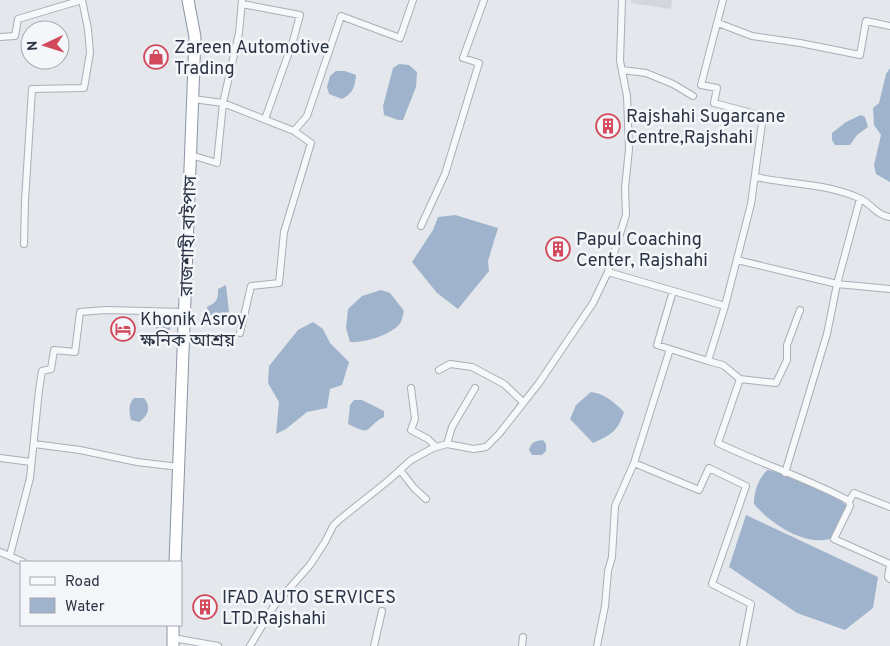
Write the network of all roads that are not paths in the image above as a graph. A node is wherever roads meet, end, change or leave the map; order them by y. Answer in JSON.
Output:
{"nodes":[{"id":1,"x":82,"y":0,"type":"edge"},
{"id":2,"x":188,"y":0,"type":"edge"},
{"id":3,"x":412,"y":0,"type":"edge"},
{"id":4,"x":484,"y":0,"type":"edge"},
{"id":5,"x":622,"y":0,"type":"edge"},
{"id":6,"x":724,"y":0,"type":"edge"},
{"id":7,"x":242,"y":2,"type":"edge"},
{"id":8,"x":718,"y":23,"type":"junction"},
{"id":9,"x":890,"y":26,"type":"edge"},
{"id":10,"x":0,"y":37,"type":"edge"},
{"id":11,"x":622,"y":70,"type":"junction"},
{"id":12,"x":693,"y":96,"type":"dead end"},
{"id":13,"x":193,"y":99,"type":"junction"},
{"id":14,"x":223,"y":103,"type":"junction"},
{"id":15,"x":265,"y":119,"type":"junction"},
{"id":16,"x":294,"y":131,"type":"junction"},
{"id":17,"x":191,"y":155,"type":"junction"},
{"id":18,"x":756,"y":177,"type":"junction"},
{"id":19,"x":860,"y":199,"type":"junction"},
{"id":20,"x":890,"y":217,"type":"edge"},
{"id":21,"x":421,"y":226,"type":"dead end"},
{"id":22,"x":24,"y":244,"type":"dead end"},
{"id":23,"x":737,"y":260,"type":"junction"},
{"id":24,"x":608,"y":272,"type":"junction"},
{"id":25,"x":837,"y":284,"type":"junction"},
{"id":26,"x":890,"y":288,"type":"edge"},
{"id":27,"x":673,"y":291,"type":"junction"},
{"id":28,"x":725,"y":306,"type":"junction"},
{"id":29,"x":800,"y":310,"type":"dead end"},
{"id":30,"x":185,"y":312,"type":"junction"},
{"id":31,"x":240,"y":333,"type":"dead end"},
{"id":32,"x":670,"y":349,"type":"junction"},
{"id":33,"x":708,"y":361,"type":"junction"},
{"id":34,"x":439,"y":370,"type":"dead end"},
{"id":35,"x":740,"y":379,"type":"junction"},
{"id":36,"x":411,"y":388,"type":"dead end"},
{"id":37,"x":475,"y":388,"type":"dead end"},
{"id":38,"x":523,"y":402,"type":"junction"},
{"id":39,"x":34,"y":444,"type":"junction"},
{"id":40,"x":446,"y":444,"type":"junction"},
{"id":41,"x":436,"y":446,"type":"junction"},
{"id":42,"x":0,"y":458,"type":"edge"},
{"id":43,"x":31,"y":462,"type":"junction"},
{"id":44,"x":634,"y":463,"type":"junction"},
{"id":45,"x":179,"y":467,"type":"junction"},
{"id":46,"x":400,"y":470,"type":"junction"},
{"id":47,"x":784,"y":473,"type":"junction"},
{"id":48,"x":426,"y":499,"type":"dead end"},
{"id":49,"x":849,"y":501,"type":"junction"},
{"id":50,"x":890,"y":507,"type":"edge"},
{"id":51,"x":0,"y":552,"type":"edge"},
{"id":52,"x":10,"y":555,"type":"junction"},
{"id":53,"x":21,"y":561,"type":"edge"},
{"id":54,"x":175,"y":561,"type":"edge"},
{"id":55,"x":890,"y":565,"type":"edge"},
{"id":56,"x":890,"y":579,"type":"edge"},
{"id":57,"x":382,"y":611,"type":"dead end"},
{"id":58,"x":173,"y":626,"type":"edge"},
{"id":59,"x":524,"y":637,"type":"dead end"},
{"id":60,"x":173,"y":642,"type":"edge"},
{"id":61,"x":218,"y":646,"type":"edge"},
{"id":62,"x":250,"y":646,"type":"edge"},
{"id":63,"x":374,"y":646,"type":"edge"},
{"id":64,"x":522,"y":646,"type":"edge"},
{"id":65,"x":597,"y":646,"type":"edge"},
{"id":66,"x":743,"y":646,"type":"edge"}],
"edges":[{"from":1,"to":10,"type":"street"},
{"from":1,"to":22,"type":"street"},
{"from":2,"to":13,"type":"highway","name":"রাজশাহী বাইপাস"},
{"from":3,"to":16,"type":"street"},
{"from":4,"to":21,"type":"street"},
{"from":5,"to":11,"type":"street"},
{"from":6,"to":8,"type":"street"},
{"from":7,"to":14,"type":"street"},
{"from":7,"to":15,"type":"street"},
{"from":8,"to":9,"type":"street"},
{"from":8,"to":18,"type":"street"},
{"from":11,"to":12,"type":"street"},
{"from":11,"to":24,"type":"street"},
{"from":13,"to":14,"type":"street"},
{"from":13,"to":17,"type":"highway","name":"রাজশাহী বাইপাস"},
{"from":14,"to":15,"type":"street"},
{"from":14,"to":17,"type":"street"},
{"from":15,"to":16,"type":"street"},
{"from":16,"to":31,"type":"street"},
{"from":17,"to":30,"type":"highway","name":"রাজশাহী বাইপাস"},
{"from":18,"to":19,"type":"street"},
{"from":18,"to":23,"type":"street"},
{"from":19,"to":20,"type":"street"},
{"from":19,"to":25,"type":"street"},
{"from":23,"to":25,"type":"street"},
{"from":23,"to":28,"type":"street"},
{"from":24,"to":27,"type":"street"},
{"from":24,"to":38,"type":"street"},
{"from":25,"to":26,"type":"street"},
{"from":25,"to":47,"type":"street"},
{"from":27,"to":28,"type":"street"},
{"from":27,"to":32,"type":"street"},
{"from":28,"to":33,"type":"street"},
{"from":29,"to":35,"type":"street"},
{"from":30,"to":39,"type":"street"},
{"from":30,"to":45,"type":"highway","name":"রাজশাহী বাইপাস"},
{"from":32,"to":33,"type":"street"},
{"from":32,"to":44,"type":"street"},
{"from":33,"to":35,"type":"street"},
{"from":34,"to":38,"type":"street"},
{"from":35,"to":47,"type":"street"},
{"from":36,"to":41,"type":"street"},
{"from":37,"to":40,"type":"street"},
{"from":38,"to":40,"type":"street"},
{"from":39,"to":43,"type":"street"},
{"from":39,"to":45,"type":"street"},
{"from":40,"to":41,"type":"street"},
{"from":41,"to":46,"type":"street"},
{"from":42,"to":43,"type":"street"},
{"from":43,"to":52,"type":"street"},
{"from":44,"to":65,"type":"street"},
{"from":44,"to":66,"type":"street"},
{"from":45,"to":54,"type":"highway","name":"রাজশাহী বাইপাস"},
{"from":46,"to":48,"type":"street"},
{"from":46,"to":62,"type":"street"},
{"from":47,"to":49,"type":"street"},
{"from":49,"to":50,"type":"street"},
{"from":49,"to":55,"type":"street"},
{"from":51,"to":52,"type":"street"},
{"from":52,"to":53,"type":"street"},
{"from":55,"to":56,"type":"street"},
{"from":57,"to":63,"type":"street"},
{"from":58,"to":60,"type":"highway"},
{"from":59,"to":64,"type":"street"},
{"from":60,"to":61,"type":"street"}]}
